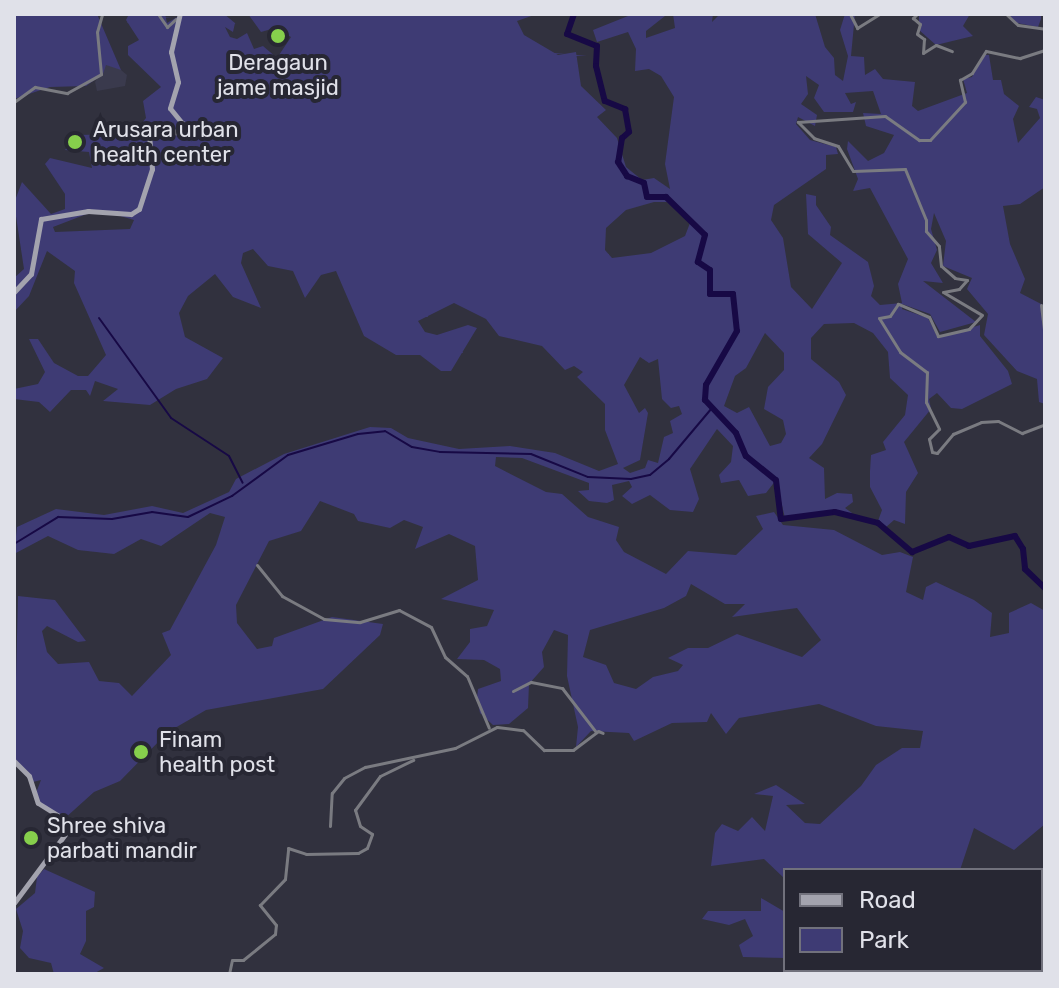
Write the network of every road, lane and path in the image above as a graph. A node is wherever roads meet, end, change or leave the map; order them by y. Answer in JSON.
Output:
{"nodes":[{"id":1,"x":102,"y":14,"type":"edge"},
{"id":2,"x":158,"y":14,"type":"edge"},
{"id":3,"x":850,"y":14,"type":"edge"},
{"id":4,"x":879,"y":14,"type":"edge"},
{"id":5,"x":917,"y":14,"type":"edge"},
{"id":6,"x":955,"y":14,"type":"edge"},
{"id":7,"x":965,"y":14,"type":"edge"},
{"id":8,"x":1006,"y":14,"type":"edge"},
{"id":9,"x":179,"y":15,"type":"edge"},
{"id":10,"x":1045,"y":29,"type":"edge"},
{"id":11,"x":1045,"y":50,"type":"edge"},
{"id":12,"x":952,"y":51,"type":"dead end"},
{"id":13,"x":14,"y":102,"type":"edge"},
{"id":14,"x":14,"y":292,"type":"edge"},
{"id":15,"x":1041,"y":305,"type":"dead end"},
{"id":16,"x":1045,"y":340,"type":"edge"},
{"id":17,"x":1045,"y":424,"type":"edge"},
{"id":18,"x":257,"y":565,"type":"dead end"},
{"id":19,"x":513,"y":691,"type":"dead end"},
{"id":20,"x":489,"y":728,"type":"junction"},
{"id":21,"x":596,"y":732,"type":"junction"},
{"id":22,"x":603,"y":733,"type":"dead end"},
{"id":23,"x":413,"y":760,"type":"junction"},
{"id":24,"x":14,"y":761,"type":"edge"},
{"id":25,"x":330,"y":826,"type":"dead end"},
{"id":26,"x":14,"y":903,"type":"edge"},
{"id":27,"x":229,"y":974,"type":"edge"},
{"id":28,"x":464,"y":974,"type":"edge"},
{"id":29,"x":508,"y":974,"type":"edge"}],
"edges":[{"from":1,"to":13,"type":"street"},
{"from":2,"to":9,"type":"street"},
{"from":3,"to":4,"type":"street"},
{"from":5,"to":12,"type":"street"},
{"from":6,"to":7,"type":"street"},
{"from":8,"to":10,"type":"street"},
{"from":9,"to":14,"type":"main road"},
{"from":11,"to":17,"type":"street"},
{"from":15,"to":16,"type":"street"},
{"from":18,"to":20,"type":"street"},
{"from":19,"to":21,"type":"street"},
{"from":20,"to":21,"type":"street"},
{"from":20,"to":23,"type":"street"},
{"from":21,"to":22,"type":"street"},
{"from":23,"to":25,"type":"street"},
{"from":23,"to":27,"type":"street"},
{"from":24,"to":26,"type":"main road"},
{"from":28,"to":29,"type":"street"}]}
